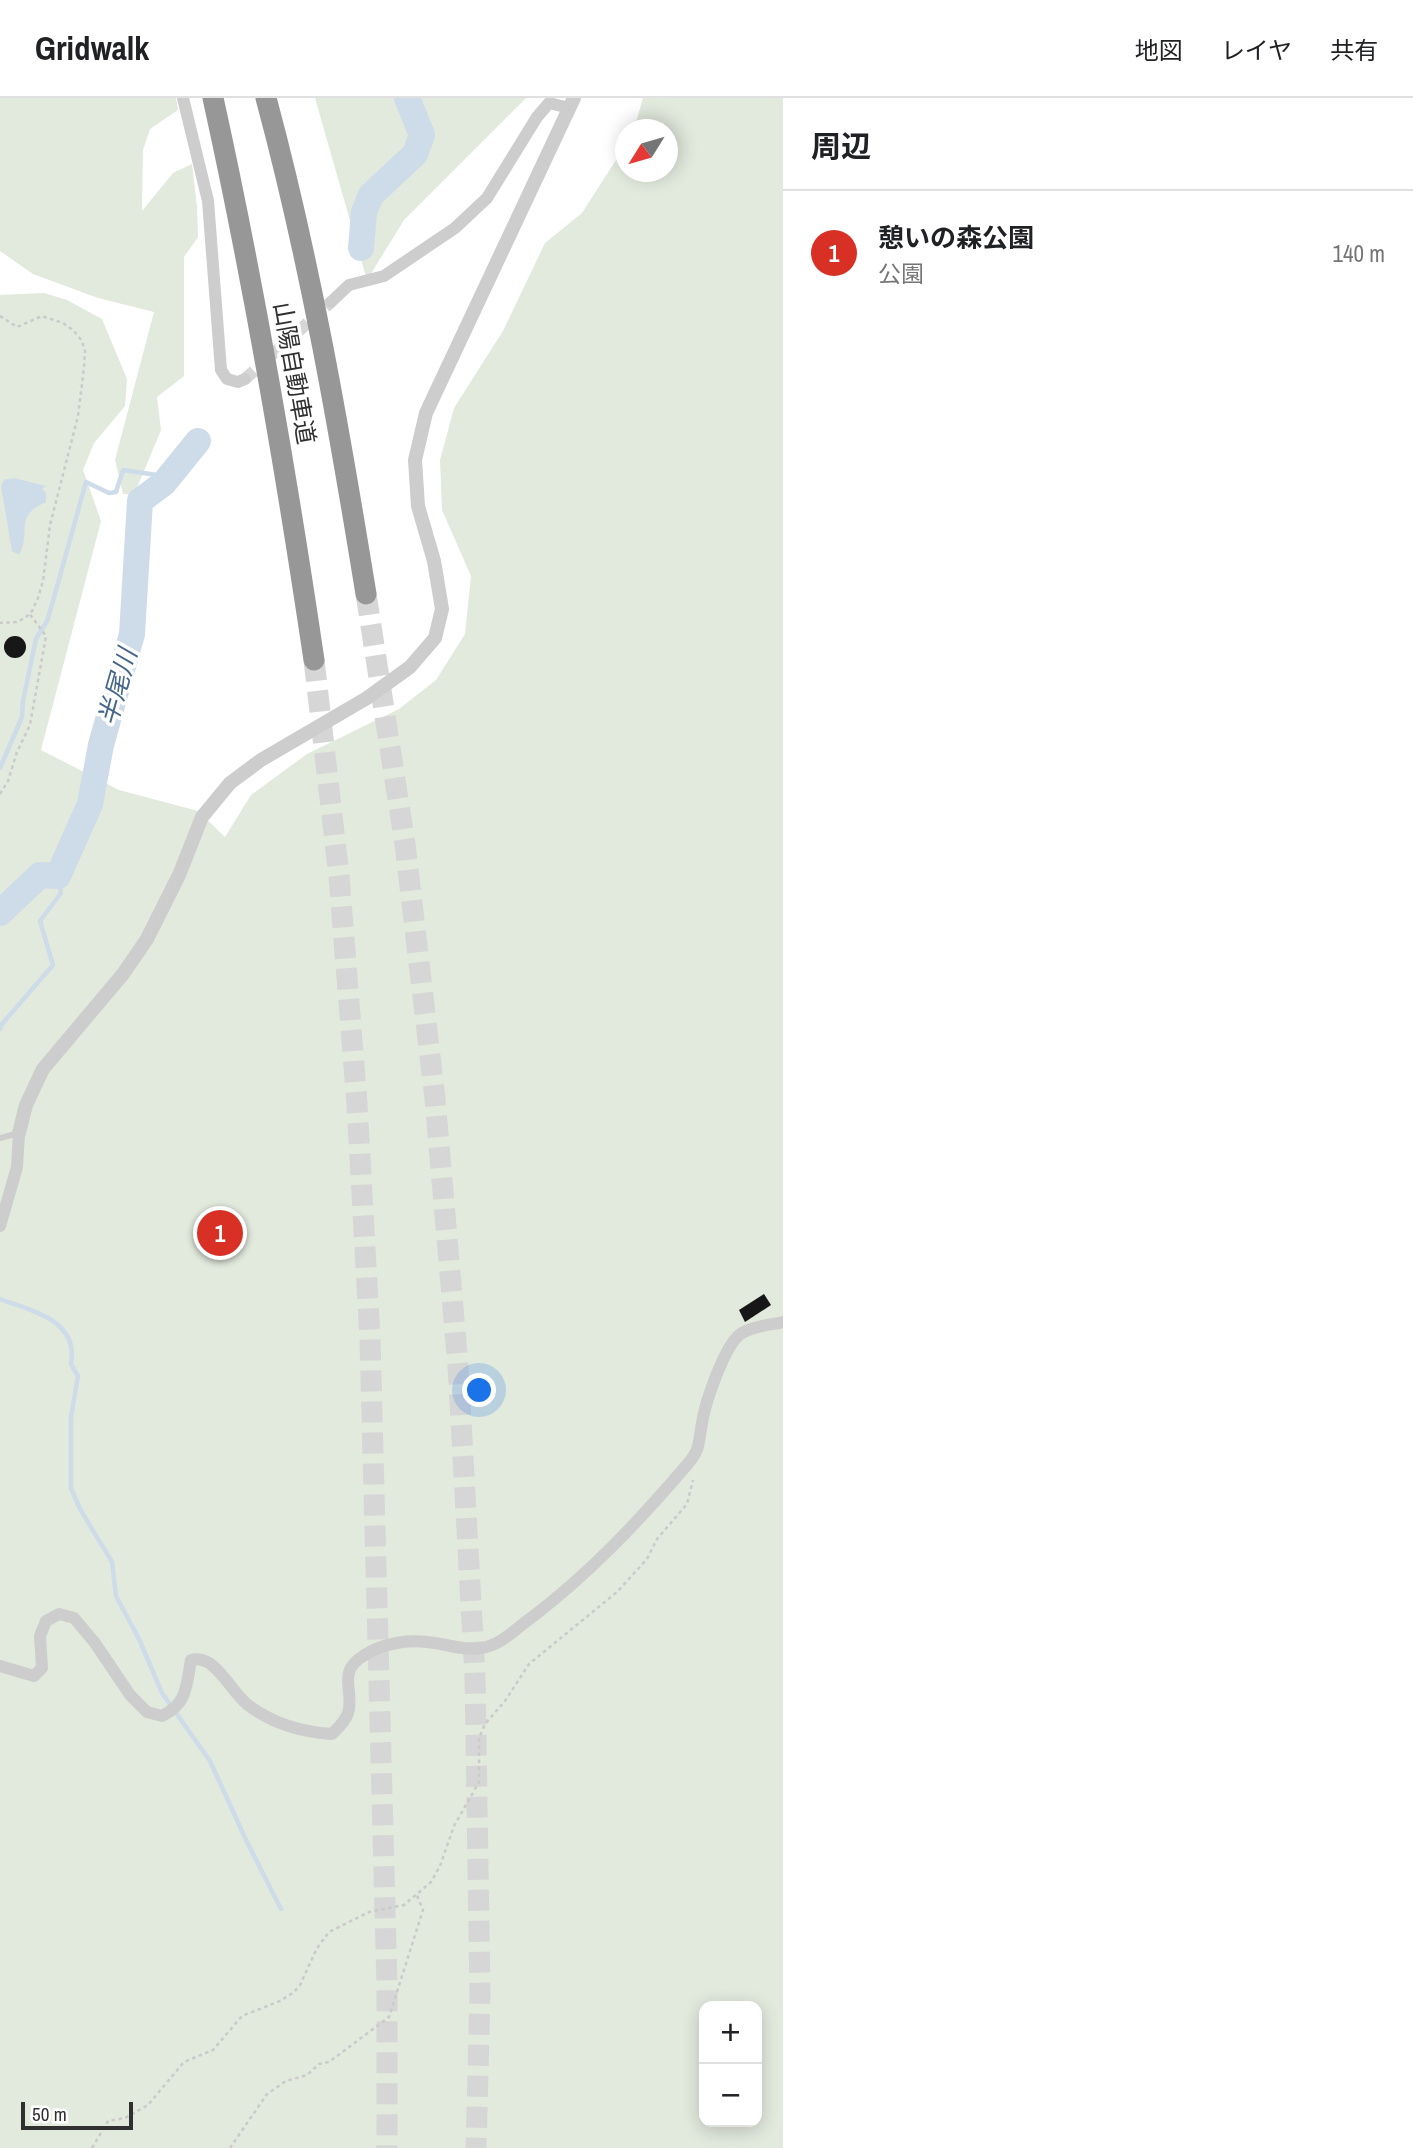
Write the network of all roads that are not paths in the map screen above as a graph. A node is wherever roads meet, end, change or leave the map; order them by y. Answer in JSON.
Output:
{"nodes":[{"id":1,"x":183,"y":98,"type":"edge"},
{"id":2,"x":213,"y":98,"type":"edge"},
{"id":3,"x":266,"y":98,"type":"edge"},
{"id":4,"x":571,"y":103,"type":"edge"},
{"id":5,"x":331,"y":302,"type":"tunnel mouth"},
{"id":6,"x":245,"y":379,"type":"dead end"},
{"id":7,"x":366,"y":594,"type":"tunnel mouth"},
{"id":8,"x":314,"y":660,"type":"tunnel mouth"},
{"id":9,"x":19,"y":1133,"type":"junction"},
{"id":10,"x":0,"y":1138,"type":"edge"},
{"id":11,"x":0,"y":1226,"type":"edge"},
{"id":12,"x":783,"y":1322,"type":"edge"},
{"id":13,"x":0,"y":1666,"type":"edge"}],
"edges":[{"from":1,"to":6,"type":"street"},
{"from":2,"to":8,"type":"highway","name":"山陽自動車道"},
{"from":3,"to":7,"type":"highway","name":"山陽自動車道"},
{"from":4,"to":5,"type":"street"},
{"from":4,"to":9,"type":"street"},
{"from":9,"to":10,"type":"lane"},
{"from":9,"to":11,"type":"street"},
{"from":12,"to":13,"type":"street"}]}
